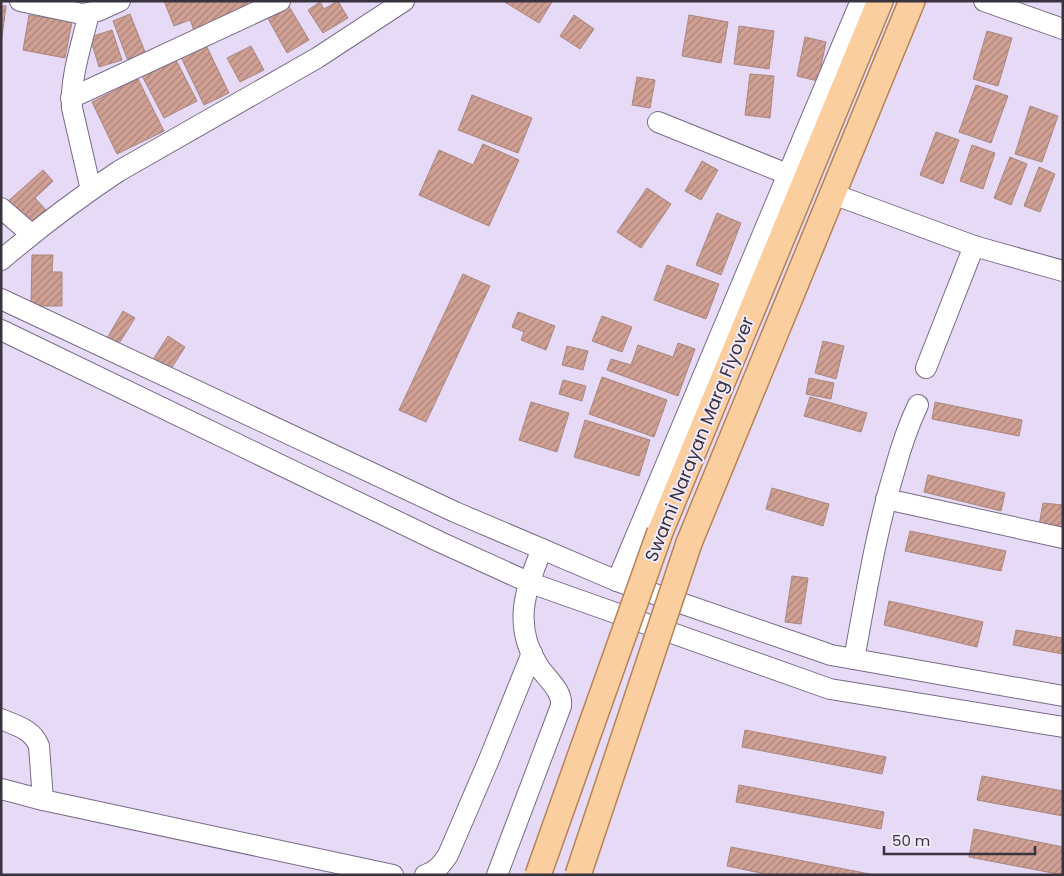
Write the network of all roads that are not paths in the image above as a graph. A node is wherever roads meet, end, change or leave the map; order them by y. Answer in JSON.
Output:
{"nodes":[{"id":1,"x":20,"y":1,"type":"edge"},
{"id":2,"x":120,"y":1,"type":"edge"},
{"id":3,"x":280,"y":1,"type":"edge"},
{"id":4,"x":404,"y":1,"type":"edge"},
{"id":5,"x":912,"y":1,"type":"edge"},
{"id":6,"x":984,"y":1,"type":"edge"},
{"id":7,"x":865,"y":4,"type":"edge"},
{"id":8,"x":89,"y":13,"type":"junction"},
{"id":9,"x":1063,"y":29,"type":"edge"},
{"id":10,"x":71,"y":98,"type":"junction"},
{"id":11,"x":658,"y":122,"type":"dead end"},
{"id":12,"x":787,"y":174,"type":"junction"},
{"id":13,"x":91,"y":190,"type":"junction"},
{"id":14,"x":833,"y":194,"type":"junction"},
{"id":15,"x":1,"y":208,"type":"edge"},
{"id":16,"x":31,"y":234,"type":"junction"},
{"id":17,"x":974,"y":246,"type":"junction"},
{"id":18,"x":1,"y":260,"type":"edge"},
{"id":19,"x":1063,"y":272,"type":"edge"},
{"id":20,"x":1,"y":299,"type":"edge"},
{"id":21,"x":1,"y":330,"type":"edge"},
{"id":22,"x":926,"y":368,"type":"dead end"},
{"id":23,"x":918,"y":405,"type":"dead end"},
{"id":24,"x":886,"y":499,"type":"junction"},
{"id":25,"x":1063,"y":538,"type":"edge"},
{"id":26,"x":542,"y":549,"type":"junction"},
{"id":27,"x":616,"y":581,"type":"junction"},
{"id":28,"x":528,"y":582,"type":"junction"},
{"id":29,"x":532,"y":653,"type":"junction"},
{"id":30,"x":854,"y":659,"type":"junction"},
{"id":31,"x":1063,"y":696,"type":"edge"},
{"id":32,"x":1,"y":719,"type":"edge"},
{"id":33,"x":1063,"y":728,"type":"edge"},
{"id":34,"x":1,"y":790,"type":"edge"},
{"id":35,"x":42,"y":800,"type":"junction"},
{"id":36,"x":394,"y":875,"type":"edge"},
{"id":37,"x":425,"y":875,"type":"edge"},
{"id":38,"x":497,"y":875,"type":"edge"},
{"id":39,"x":538,"y":875,"type":"edge"},
{"id":40,"x":578,"y":875,"type":"edge"}],
"edges":[{"from":1,"to":8,"type":"street"},
{"from":2,"to":8,"type":"street"},
{"from":3,"to":10,"type":"street"},
{"from":4,"to":13,"type":"street"},
{"from":5,"to":14,"type":"main road","name":"Swami Narayan Marg Flyover"},
{"from":6,"to":9,"type":"street"},
{"from":7,"to":12,"type":"street"},
{"from":7,"to":39,"type":"main road","name":"Swami Narayan Marg Flyover","bridge":true},
{"from":8,"to":10,"type":"street"},
{"from":10,"to":13,"type":"street"},
{"from":11,"to":12,"type":"street"},
{"from":12,"to":27,"type":"street"},
{"from":13,"to":16,"type":"street"},
{"from":14,"to":17,"type":"street"},
{"from":14,"to":40,"type":"main road","name":"Swami Narayan Marg Flyover","bridge":true},
{"from":15,"to":16,"type":"street"},
{"from":16,"to":18,"type":"street"},
{"from":17,"to":19,"type":"street"},
{"from":17,"to":22,"type":"street"},
{"from":20,"to":26,"type":"street"},
{"from":21,"to":28,"type":"street"},
{"from":23,"to":24,"type":"street"},
{"from":24,"to":25,"type":"street"},
{"from":24,"to":30,"type":"street"},
{"from":26,"to":27,"type":"street"},
{"from":26,"to":28,"type":"street"},
{"from":27,"to":30,"type":"street"},
{"from":28,"to":29,"type":"street"},
{"from":28,"to":33,"type":"street"},
{"from":29,"to":37,"type":"street"},
{"from":29,"to":38,"type":"street"},
{"from":30,"to":31,"type":"street"},
{"from":32,"to":35,"type":"street"},
{"from":34,"to":35,"type":"street"},
{"from":35,"to":36,"type":"street"}]}
